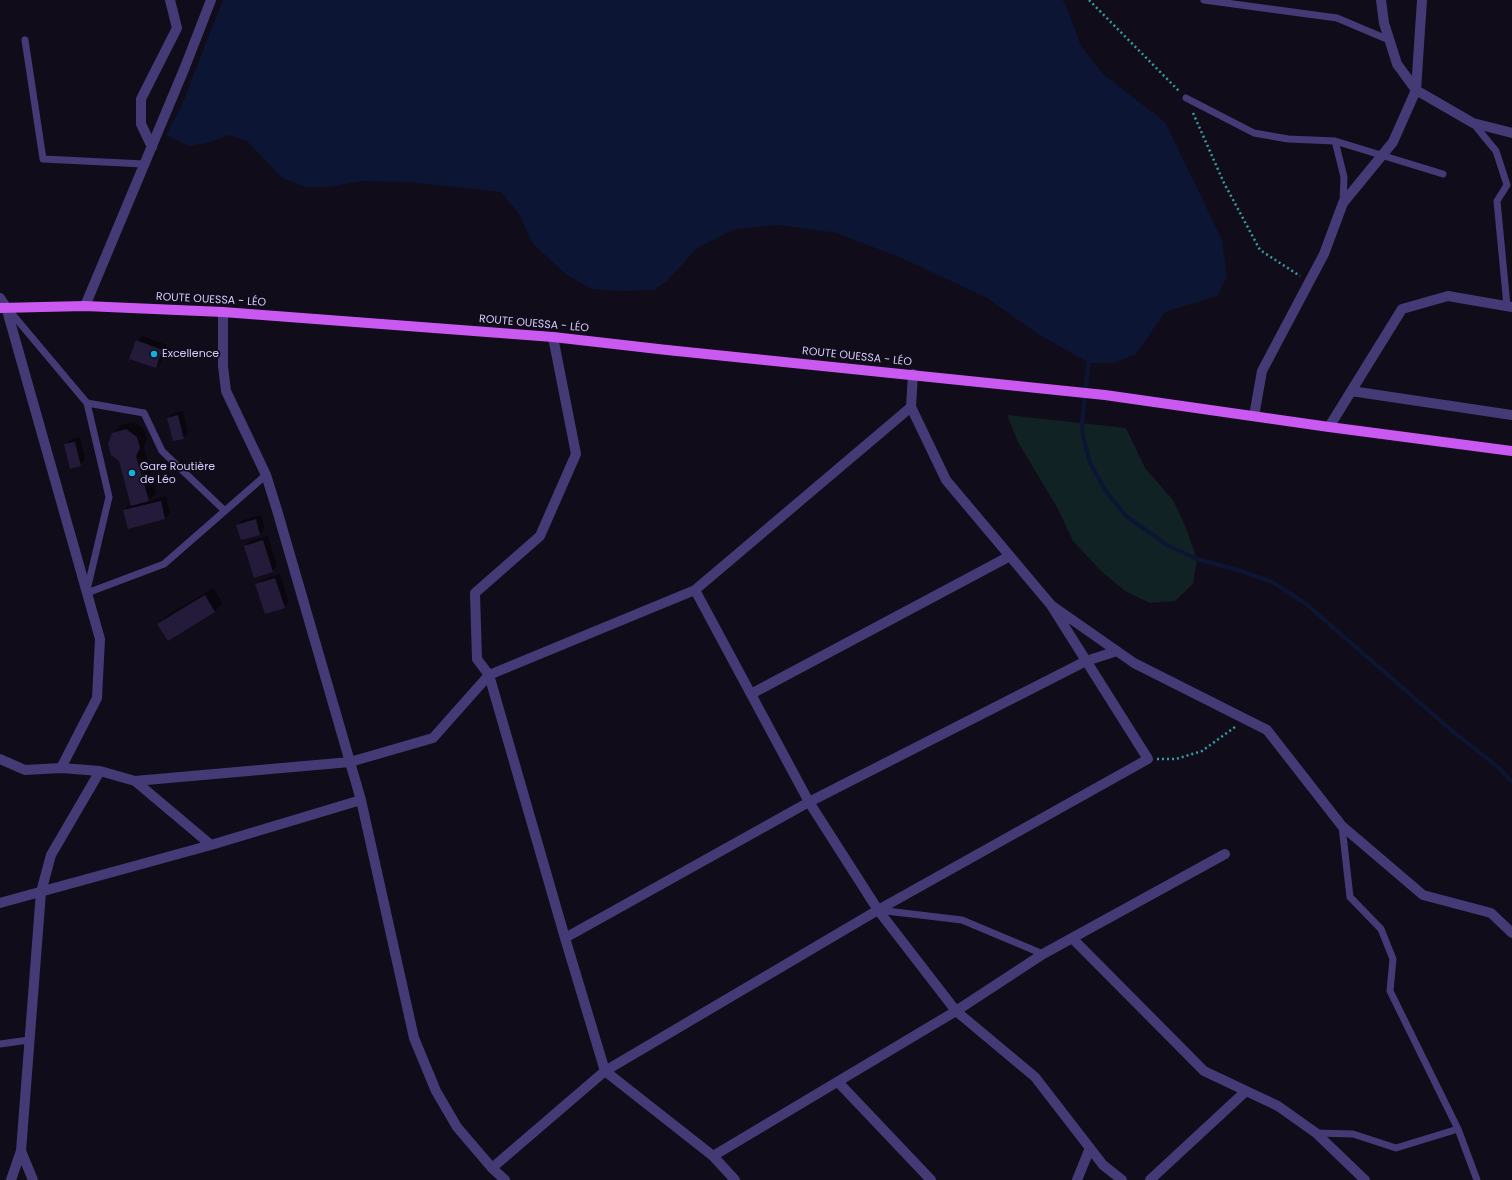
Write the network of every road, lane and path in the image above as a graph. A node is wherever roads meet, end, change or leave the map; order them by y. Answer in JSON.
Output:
{"nodes":[{"id":1,"x":170,"y":0,"type":"edge"},
{"id":2,"x":211,"y":0,"type":"edge"},
{"id":3,"x":1089,"y":0,"type":"edge"},
{"id":4,"x":1204,"y":0,"type":"edge"},
{"id":5,"x":1381,"y":0,"type":"edge"},
{"id":6,"x":1422,"y":0,"type":"edge"},
{"id":7,"x":25,"y":40,"type":"dead end"},
{"id":8,"x":1389,"y":40,"type":"junction"},
{"id":9,"x":1416,"y":90,"type":"junction"},
{"id":10,"x":1186,"y":98,"type":"junction"},
{"id":11,"x":1473,"y":123,"type":"junction"},
{"id":12,"x":1512,"y":133,"type":"edge"},
{"id":13,"x":1335,"y":141,"type":"junction"},
{"id":14,"x":152,"y":148,"type":"junction"},
{"id":15,"x":1382,"y":155,"type":"junction"},
{"id":16,"x":144,"y":164,"type":"junction"},
{"id":17,"x":1443,"y":174,"type":"dead end"},
{"id":18,"x":1343,"y":203,"type":"junction"},
{"id":19,"x":1309,"y":282,"type":"junction"},
{"id":20,"x":0,"y":298,"type":"edge"},
{"id":21,"x":85,"y":306,"type":"junction"},
{"id":22,"x":1510,"y":306,"type":"edge"},
{"id":23,"x":3,"y":308,"type":"edge"},
{"id":24,"x":223,"y":312,"type":"junction"},
{"id":25,"x":553,"y":337,"type":"junction"},
{"id":26,"x":913,"y":374,"type":"junction"},
{"id":27,"x":1351,"y":391,"type":"junction"},
{"id":28,"x":87,"y":403,"type":"junction"},
{"id":29,"x":911,"y":407,"type":"junction"},
{"id":30,"x":1512,"y":414,"type":"edge"},
{"id":31,"x":1254,"y":416,"type":"junction"},
{"id":32,"x":1329,"y":427,"type":"junction"},
{"id":33,"x":1512,"y":451,"type":"edge"},
{"id":34,"x":266,"y":476,"type":"junction"},
{"id":35,"x":225,"y":511,"type":"junction"},
{"id":36,"x":1010,"y":556,"type":"junction"},
{"id":37,"x":695,"y":590,"type":"junction"},
{"id":38,"x":86,"y":592,"type":"junction"},
{"id":39,"x":1051,"y":605,"type":"junction"},
{"id":40,"x":1117,"y":651,"type":"junction"},
{"id":41,"x":1086,"y":661,"type":"junction"},
{"id":42,"x":489,"y":675,"type":"junction"},
{"id":43,"x":751,"y":694,"type":"junction"},
{"id":44,"x":1246,"y":720,"type":"junction"},
{"id":45,"x":0,"y":759,"type":"edge"},
{"id":46,"x":1148,"y":759,"type":"junction"},
{"id":47,"x":350,"y":762,"type":"junction"},
{"id":48,"x":61,"y":768,"type":"junction"},
{"id":49,"x":100,"y":771,"type":"junction"},
{"id":50,"x":135,"y":781,"type":"junction"},
{"id":51,"x":361,"y":800,"type":"junction"},
{"id":52,"x":809,"y":802,"type":"junction"},
{"id":53,"x":1342,"y":826,"type":"junction"},
{"id":54,"x":211,"y":845,"type":"junction"},
{"id":55,"x":1225,"y":854,"type":"dead end"},
{"id":56,"x":41,"y":892,"type":"junction"},
{"id":57,"x":0,"y":903,"type":"edge"},
{"id":58,"x":878,"y":910,"type":"junction"},
{"id":59,"x":1512,"y":933,"type":"edge"},
{"id":60,"x":565,"y":938,"type":"junction"},
{"id":61,"x":1072,"y":938,"type":"junction"},
{"id":62,"x":1043,"y":954,"type":"junction"},
{"id":63,"x":956,"y":1011,"type":"junction"},
{"id":64,"x":29,"y":1040,"type":"junction"},
{"id":65,"x":0,"y":1044,"type":"edge"},
{"id":66,"x":605,"y":1071,"type":"junction"},
{"id":67,"x":838,"y":1082,"type":"junction"},
{"id":68,"x":1246,"y":1091,"type":"junction"},
{"id":69,"x":1458,"y":1129,"type":"junction"},
{"id":70,"x":1316,"y":1133,"type":"junction"},
{"id":71,"x":1090,"y":1148,"type":"junction"},
{"id":72,"x":21,"y":1150,"type":"junction"},
{"id":73,"x":712,"y":1156,"type":"junction"},
{"id":74,"x":492,"y":1168,"type":"junction"},
{"id":75,"x":11,"y":1180,"type":"edge"},
{"id":76,"x":33,"y":1180,"type":"edge"},
{"id":77,"x":505,"y":1180,"type":"edge"},
{"id":78,"x":735,"y":1180,"type":"edge"},
{"id":79,"x":931,"y":1180,"type":"edge"},
{"id":80,"x":1077,"y":1180,"type":"edge"},
{"id":81,"x":1122,"y":1180,"type":"edge"},
{"id":82,"x":1150,"y":1180,"type":"edge"},
{"id":83,"x":1366,"y":1180,"type":"edge"},
{"id":84,"x":1477,"y":1180,"type":"edge"}],
"edges":[{"from":1,"to":14,"type":"street"},
{"from":2,"to":14,"type":"street"},
{"from":3,"to":10,"type":"path"},
{"from":4,"to":8,"type":"lane"},
{"from":5,"to":8,"type":"street"},
{"from":6,"to":9,"type":"street"},
{"from":7,"to":16,"type":"lane"},
{"from":8,"to":9,"type":"street"},
{"from":9,"to":11,"type":"street"},
{"from":9,"to":15,"type":"street"},
{"from":10,"to":13,"type":"lane"},
{"from":10,"to":19,"type":"path"},
{"from":11,"to":12,"type":"street"},
{"from":11,"to":22,"type":"lane"},
{"from":13,"to":15,"type":"lane"},
{"from":13,"to":18,"type":"lane"},
{"from":14,"to":16,"type":"street"},
{"from":15,"to":17,"type":"lane"},
{"from":15,"to":18,"type":"street"},
{"from":16,"to":21,"type":"street"},
{"from":18,"to":19,"type":"street"},
{"from":19,"to":31,"type":"street"},
{"from":20,"to":23,"type":"street"},
{"from":21,"to":23,"type":"main road","name":"ROUTE OUESSA - LÉO"},
{"from":21,"to":24,"type":"main road","name":"ROUTE OUESSA - LÉO"},
{"from":22,"to":27,"type":"street"},
{"from":23,"to":28,"type":"lane"},
{"from":23,"to":38,"type":"street"},
{"from":24,"to":25,"type":"main road","name":"ROUTE OUESSA - LÉO"},
{"from":24,"to":34,"type":"street"},
{"from":25,"to":26,"type":"main road","name":"ROUTE OUESSA - LÉO"},
{"from":25,"to":42,"type":"street"},
{"from":26,"to":29,"type":"street"},
{"from":26,"to":31,"type":"main road","name":"ROUTE OUESSA - LÉO"},
{"from":27,"to":30,"type":"street"},
{"from":27,"to":32,"type":"street"},
{"from":28,"to":35,"type":"lane"},
{"from":28,"to":38,"type":"lane"},
{"from":29,"to":36,"type":"street"},
{"from":29,"to":37,"type":"street"},
{"from":31,"to":32,"type":"main road","name":"ROUTE OUESSA - LÉO"},
{"from":32,"to":33,"type":"main road","name":"ROUTE OUESSA - LÉO"},
{"from":34,"to":35,"type":"lane"},
{"from":34,"to":47,"type":"street"},
{"from":35,"to":38,"type":"lane"},
{"from":36,"to":39,"type":"street"},
{"from":36,"to":43,"type":"street"},
{"from":37,"to":42,"type":"street"},
{"from":37,"to":43,"type":"street"},
{"from":38,"to":48,"type":"street"},
{"from":39,"to":40,"type":"street"},
{"from":39,"to":41,"type":"street"},
{"from":40,"to":41,"type":"street"},
{"from":40,"to":44,"type":"street"},
{"from":41,"to":46,"type":"street"},
{"from":41,"to":52,"type":"street"},
{"from":42,"to":47,"type":"street"},
{"from":42,"to":60,"type":"street"},
{"from":43,"to":52,"type":"street"},
{"from":44,"to":46,"type":"path"},
{"from":44,"to":53,"type":"street"},
{"from":45,"to":48,"type":"street"},
{"from":46,"to":58,"type":"street"},
{"from":47,"to":50,"type":"street"},
{"from":47,"to":51,"type":"street"},
{"from":48,"to":49,"type":"street"},
{"from":49,"to":50,"type":"street"},
{"from":49,"to":56,"type":"street"},
{"from":50,"to":54,"type":"street"},
{"from":51,"to":54,"type":"street"},
{"from":51,"to":74,"type":"street"},
{"from":52,"to":58,"type":"street"},
{"from":52,"to":60,"type":"street"},
{"from":53,"to":59,"type":"street"},
{"from":53,"to":69,"type":"lane"},
{"from":54,"to":56,"type":"street"},
{"from":55,"to":61,"type":"street"},
{"from":56,"to":57,"type":"street"},
{"from":56,"to":64,"type":"street"},
{"from":58,"to":62,"type":"lane"},
{"from":58,"to":63,"type":"street"},
{"from":58,"to":66,"type":"street"},
{"from":60,"to":66,"type":"street"},
{"from":61,"to":62,"type":"street"},
{"from":61,"to":68,"type":"street"},
{"from":62,"to":63,"type":"street"},
{"from":63,"to":67,"type":"street"},
{"from":63,"to":71,"type":"street"},
{"from":64,"to":65,"type":"lane"},
{"from":64,"to":72,"type":"street"},
{"from":66,"to":73,"type":"street"},
{"from":66,"to":74,"type":"street"},
{"from":67,"to":73,"type":"street"},
{"from":67,"to":79,"type":"street"},
{"from":68,"to":70,"type":"street"},
{"from":68,"to":82,"type":"street"},
{"from":69,"to":70,"type":"lane"},
{"from":69,"to":84,"type":"lane"},
{"from":70,"to":83,"type":"street"},
{"from":71,"to":80,"type":"street"},
{"from":71,"to":81,"type":"street"},
{"from":72,"to":75,"type":"street"},
{"from":72,"to":76,"type":"street"},
{"from":73,"to":78,"type":"street"},
{"from":74,"to":77,"type":"street"}]}
